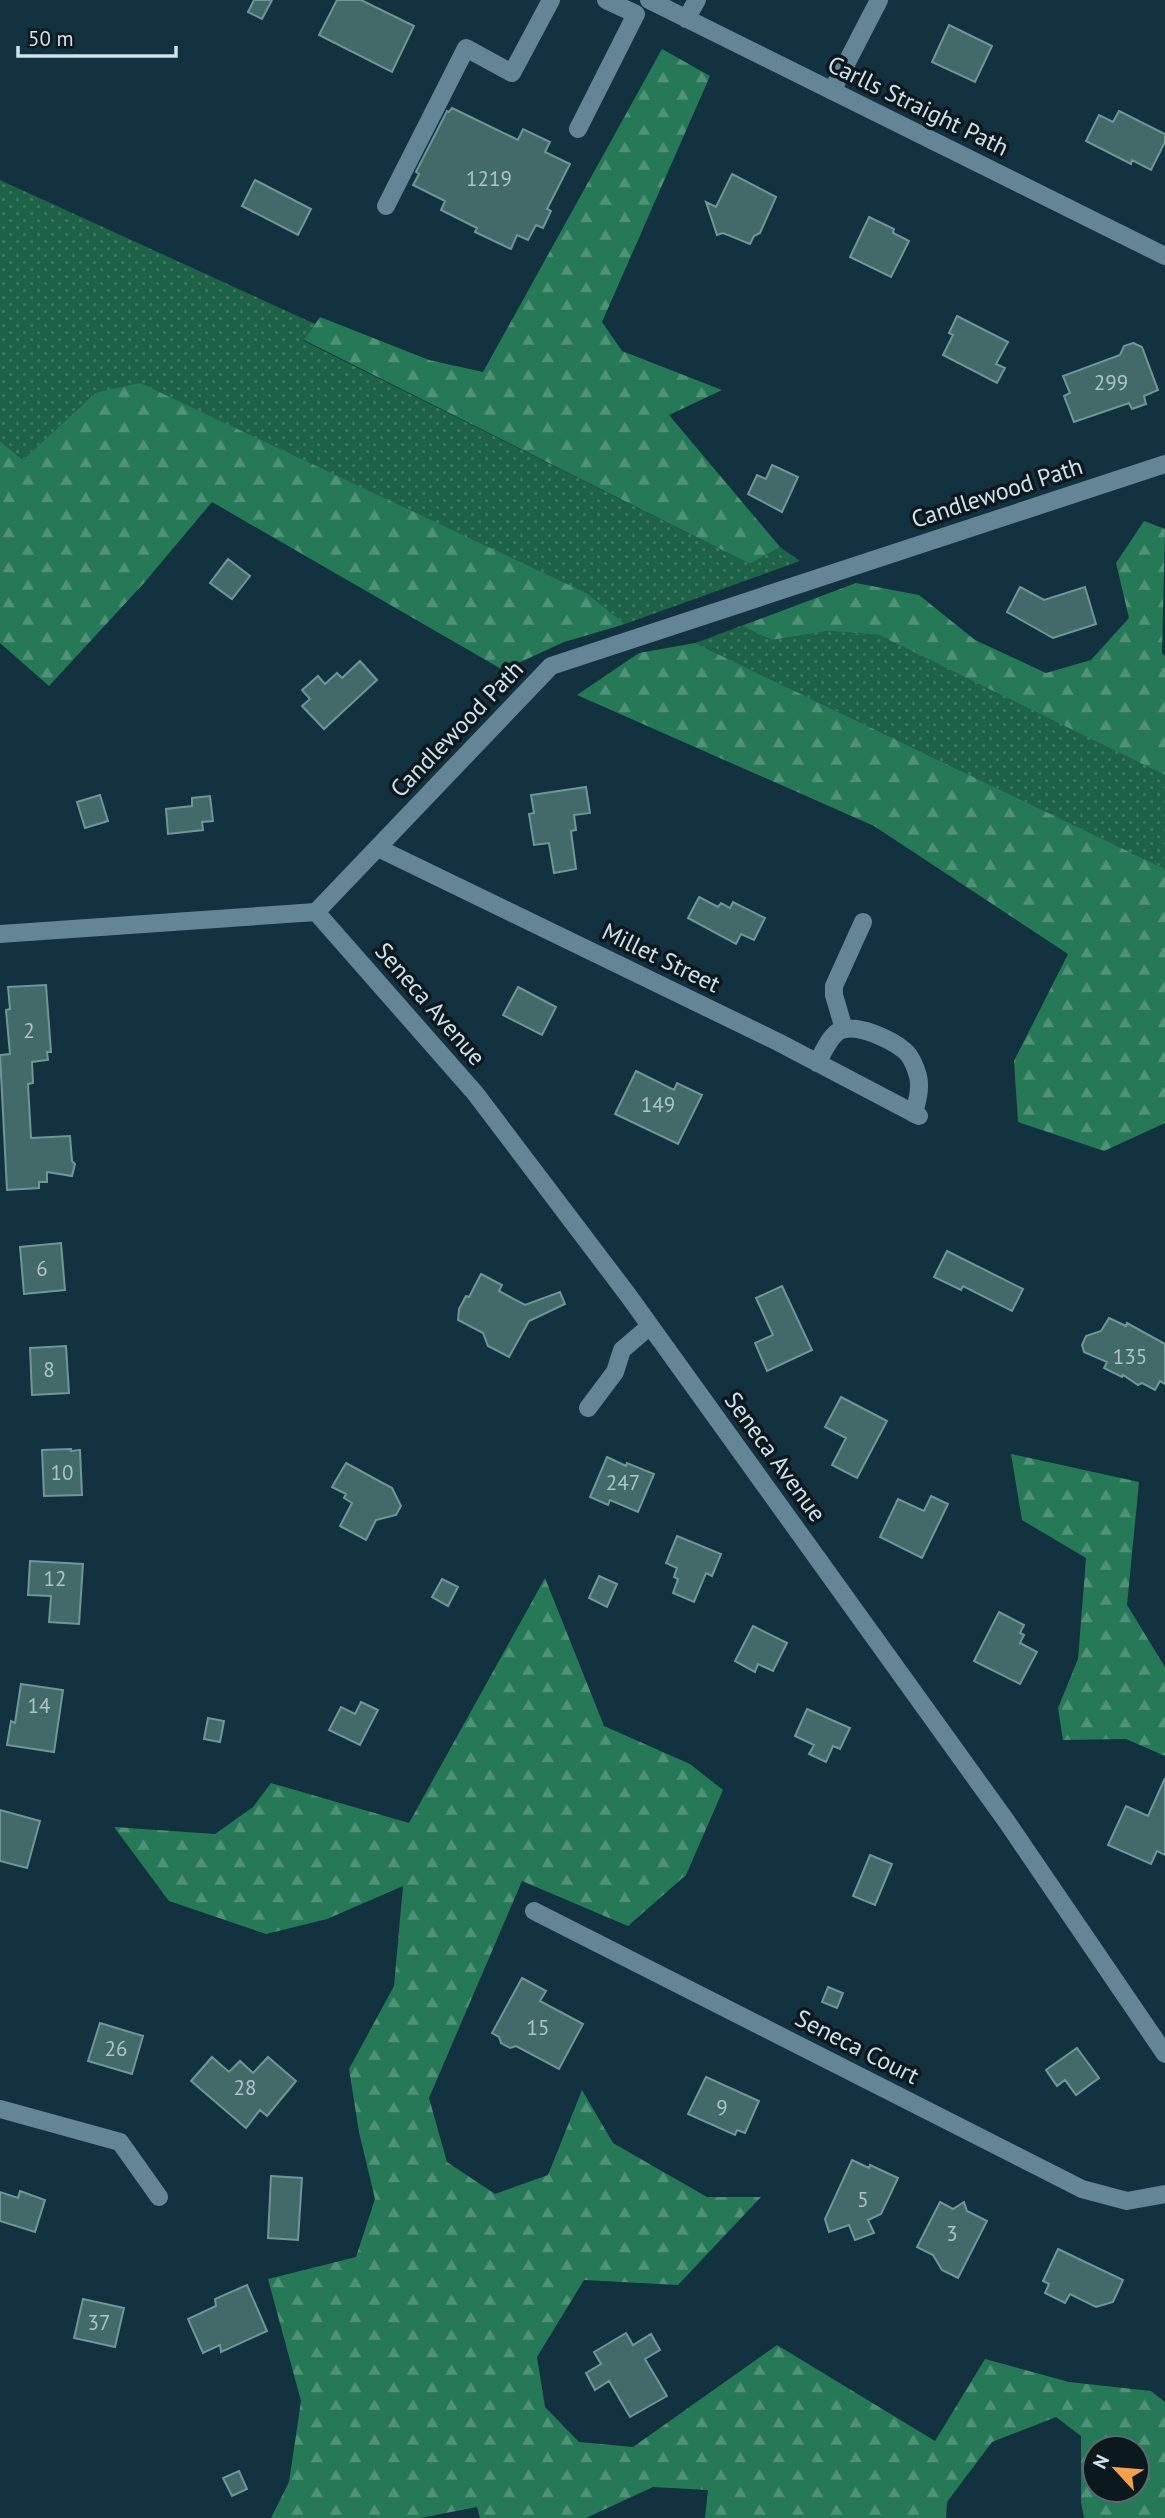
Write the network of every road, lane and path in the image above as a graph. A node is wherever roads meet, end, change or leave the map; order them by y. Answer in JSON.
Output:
{"nodes":[{"id":1,"x":551,"y":0,"type":"edge"},
{"id":2,"x":606,"y":0,"type":"edge"},
{"id":3,"x":649,"y":0,"type":"edge"},
{"id":4,"x":697,"y":0,"type":"edge"},
{"id":5,"x":879,"y":0,"type":"edge"},
{"id":6,"x":640,"y":7,"type":"edge"},
{"id":7,"x":687,"y":19,"type":"junction"},
{"id":8,"x":832,"y":91,"type":"junction"},
{"id":9,"x":578,"y":129,"type":"dead end"},
{"id":10,"x":386,"y":206,"type":"dead end"},
{"id":11,"x":1165,"y":256,"type":"edge"},
{"id":12,"x":1165,"y":464,"type":"edge"},
{"id":13,"x":378,"y":848,"type":"junction"},
{"id":14,"x":316,"y":912,"type":"junction"},
{"id":15,"x":863,"y":922,"type":"dead end"},
{"id":16,"x":0,"y":934,"type":"edge"},
{"id":17,"x":844,"y":1029,"type":"junction"},
{"id":18,"x":817,"y":1063,"type":"junction"},
{"id":19,"x":650,"y":1326,"type":"junction"},
{"id":20,"x":587,"y":1408,"type":"dead end"},
{"id":21,"x":534,"y":1912,"type":"dead end"},
{"id":22,"x":1165,"y":2053,"type":"edge"},
{"id":23,"x":0,"y":2109,"type":"edge"},
{"id":24,"x":1165,"y":2194,"type":"edge"},
{"id":25,"x":159,"y":2197,"type":"dead end"}],
"edges":[{"from":1,"to":10,"type":"street"},
{"from":2,"to":6,"type":"street"},
{"from":3,"to":7,"type":"street","name":"Carlls Straight Path"},
{"from":4,"to":7,"type":"street"},
{"from":5,"to":8,"type":"street"},
{"from":6,"to":9,"type":"street"},
{"from":7,"to":8,"type":"street","name":"Carlls Straight Path"},
{"from":8,"to":11,"type":"street","name":"Carlls Straight Path"},
{"from":12,"to":13,"type":"street","name":"Candlewood Path"},
{"from":13,"to":14,"type":"street","name":"Candlewood Path"},
{"from":13,"to":18,"type":"street","name":"Millet Street"},
{"from":14,"to":16,"type":"street"},
{"from":14,"to":19,"type":"street","name":"Seneca Avenue"},
{"from":15,"to":17,"type":"street"},
{"from":17,"to":18,"type":"street"},
{"from":17,"to":18,"type":"street","name":"Millet Street"},
{"from":19,"to":20,"type":"street"},
{"from":19,"to":22,"type":"street","name":"Seneca Avenue"},
{"from":21,"to":24,"type":"street","name":"Seneca Court"},
{"from":23,"to":25,"type":"street"}]}
